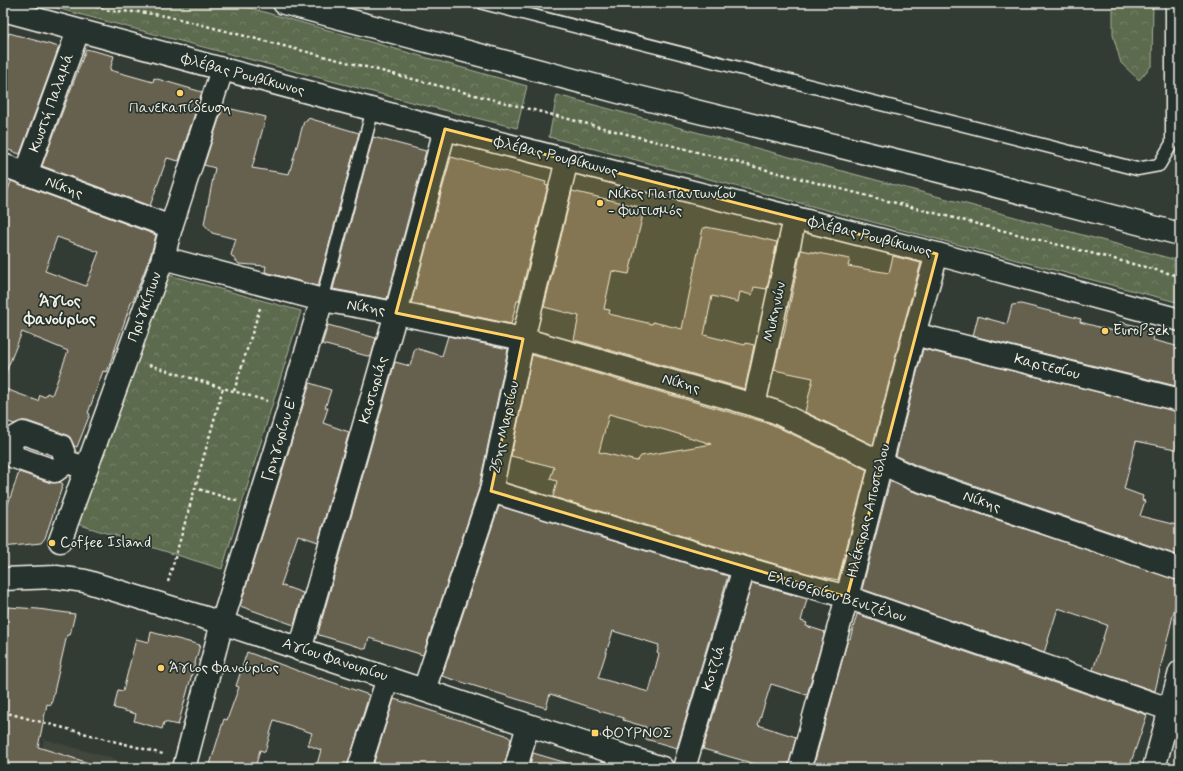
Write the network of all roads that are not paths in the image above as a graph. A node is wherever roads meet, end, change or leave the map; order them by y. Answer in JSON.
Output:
{"nodes":[{"id":1,"x":284,"y":3,"type":"edge"},
{"id":2,"x":483,"y":3,"type":"edge"},
{"id":3,"x":1172,"y":3,"type":"edge"},
{"id":4,"x":3,"y":10,"type":"edge"},
{"id":5,"x":78,"y":31,"type":"junction"},
{"id":6,"x":222,"y":70,"type":"junction"},
{"id":7,"x":373,"y":109,"type":"junction"},
{"id":8,"x":445,"y":128,"type":"junction"},
{"id":9,"x":567,"y":160,"type":"junction"},
{"id":10,"x":10,"y":170,"type":"edge"},
{"id":11,"x":795,"y":218,"type":"junction"},
{"id":12,"x":171,"y":228,"type":"junction"},
{"id":13,"x":1180,"y":234,"type":"edge"},
{"id":14,"x":937,"y":254,"type":"junction"},
{"id":15,"x":163,"y":258,"type":"junction"},
{"id":16,"x":322,"y":300,"type":"junction"},
{"id":17,"x":396,"y":313,"type":"junction"},
{"id":18,"x":1180,"y":320,"type":"edge"},
{"id":19,"x":914,"y":334,"type":"junction"},
{"id":20,"x":523,"y":339,"type":"junction"},
{"id":21,"x":1180,"y":400,"type":"edge"},
{"id":22,"x":754,"y":405,"type":"junction"},
{"id":23,"x":6,"y":440,"type":"edge"},
{"id":24,"x":882,"y":463,"type":"junction"},
{"id":25,"x":77,"y":465,"type":"junction"},
{"id":26,"x":491,"y":492,"type":"junction"},
{"id":27,"x":60,"y":541,"type":"dead end"},
{"id":28,"x":744,"y":568,"type":"junction"},
{"id":29,"x":1180,"y":569,"type":"edge"},
{"id":30,"x":3,"y":579,"type":"edge"},
{"id":31,"x":847,"y":597,"type":"junction"},
{"id":32,"x":222,"y":623,"type":"junction"},
{"id":33,"x":300,"y":650,"type":"junction"},
{"id":34,"x":1180,"y":672,"type":"edge"},
{"id":35,"x":388,"y":678,"type":"junction"},
{"id":36,"x":424,"y":690,"type":"junction"},
{"id":37,"x":1175,"y":711,"type":"edge"},
{"id":38,"x":528,"y":725,"type":"junction"},
{"id":39,"x":185,"y":764,"type":"edge"},
{"id":40,"x":359,"y":768,"type":"edge"},
{"id":41,"x":516,"y":768,"type":"edge"},
{"id":42,"x":662,"y":768,"type":"edge"},
{"id":43,"x":684,"y":768,"type":"edge"},
{"id":44,"x":800,"y":768,"type":"edge"},
{"id":45,"x":1154,"y":768,"type":"edge"}],
"edges":[{"from":1,"to":13,"type":"street"},
{"from":2,"to":3,"type":"lane"},
{"from":4,"to":5,"type":"street","name":"Φλέβας Ρουβίκωνος"},
{"from":5,"to":6,"type":"street","name":"Φλέβας Ρουβίκωνος"},
{"from":5,"to":10,"type":"street","name":"Κωστή Παλαμά"},
{"from":6,"to":7,"type":"street","name":"Φλέβας Ρουβίκωνος"},
{"from":6,"to":12,"type":"street","name":"Πριγκίπων"},
{"from":7,"to":8,"type":"street","name":"Φλέβας Ρουβίκωνος"},
{"from":7,"to":16,"type":"lane","name":"Γρηγορίου Ε'"},
{"from":8,"to":9,"type":"street","name":"Φλέβας Ρουβίκωνος"},
{"from":8,"to":17,"type":"street","name":"Καστοριάς"},
{"from":9,"to":11,"type":"street","name":"Φλέβας Ρουβίκωνος"},
{"from":9,"to":20,"type":"street","name":"25ης Μαρτίου"},
{"from":10,"to":12,"type":"street","name":"Νίκης"},
{"from":11,"to":14,"type":"street","name":"Φλέβας Ρουβίκωνος"},
{"from":11,"to":22,"type":"street","name":"Μυκηνών"},
{"from":12,"to":15,"type":"street","name":"Πριγκίπων"},
{"from":14,"to":18,"type":"street","name":"Φλέβας Ρουβίκωνος"},
{"from":14,"to":19,"type":"street","name":"Ηλέκτρας Αποστόλου"},
{"from":15,"to":16,"type":"street","name":"Νίκης"},
{"from":15,"to":25,"type":"street","name":"Πριγκίπων"},
{"from":16,"to":17,"type":"street","name":"Νίκης"},
{"from":16,"to":32,"type":"street","name":"Γρηγορίου Ε'"},
{"from":17,"to":20,"type":"street","name":"Νίκης"},
{"from":17,"to":33,"type":"street","name":"Καστοριάς"},
{"from":19,"to":21,"type":"street","name":"Καρτεσίου"},
{"from":19,"to":24,"type":"street","name":"Ηλέκτρας Αποστόλου"},
{"from":20,"to":22,"type":"street","name":"Νίκης"},
{"from":20,"to":26,"type":"street","name":"25ης Μαρτίου"},
{"from":22,"to":24,"type":"street","name":"Νίκης"},
{"from":23,"to":25,"type":"street"},
{"from":24,"to":29,"type":"street","name":"Νίκης"},
{"from":24,"to":31,"type":"street","name":"Ηλέκτρας Αποστόλου"},
{"from":25,"to":27,"type":"street","name":"Πριγκίπων"},
{"from":26,"to":28,"type":"street","name":"Ελευθερίου Βενιζέλου"},
{"from":26,"to":36,"type":"street","name":"25ης Μαρτίου"},
{"from":28,"to":31,"type":"street","name":"Ελευθερίου Βενιζέλου"},
{"from":28,"to":43,"type":"street","name":"Κοτζιά"},
{"from":30,"to":32,"type":"street","name":"Αγίου Φανουρίου"},
{"from":31,"to":37,"type":"street","name":"Ελευθερίου Βενιζέλου"},
{"from":31,"to":44,"type":"street","name":"Ηλέκτρας Αποστόλου"},
{"from":32,"to":33,"type":"street","name":"Αγίου Φανουρίου"},
{"from":32,"to":39,"type":"street","name":"Γρηγορίου Ε'"},
{"from":33,"to":35,"type":"street","name":"Αγίου Φανουρίου"},
{"from":34,"to":37,"type":"street"},
{"from":35,"to":36,"type":"street","name":"Αγίου Φανουρίου"},
{"from":35,"to":40,"type":"street"},
{"from":36,"to":38,"type":"street","name":"Αγίου Φανουρίου"},
{"from":37,"to":45,"type":"street"},
{"from":38,"to":41,"type":"street"},
{"from":38,"to":42,"type":"street","name":"Αγίου Φανουρίου"}]}
